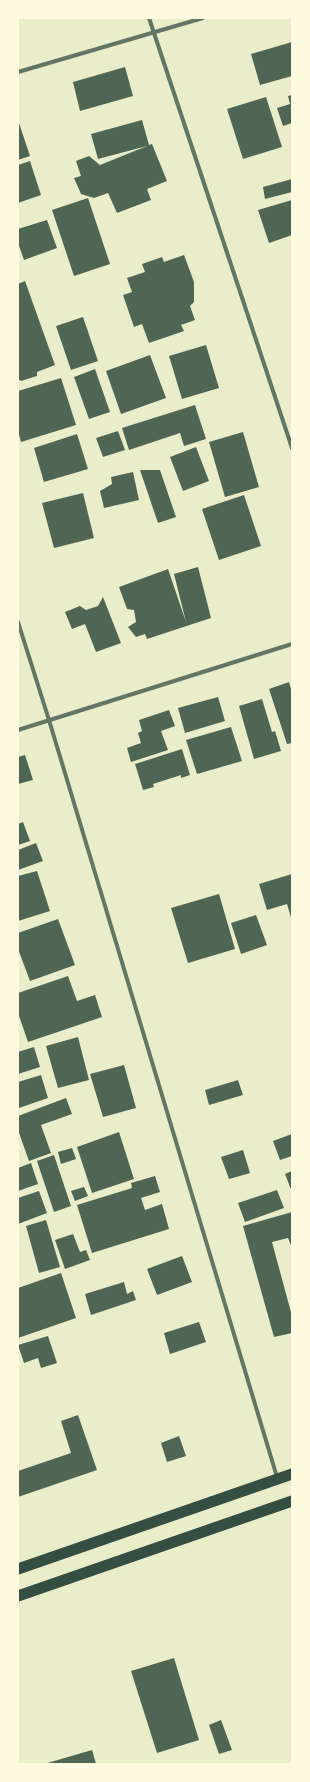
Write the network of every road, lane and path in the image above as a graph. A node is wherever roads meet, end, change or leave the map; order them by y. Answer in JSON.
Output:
{"nodes":[{"id":1,"x":149,"y":18,"type":"edge"},
{"id":2,"x":203,"y":18,"type":"edge"},
{"id":3,"x":154,"y":33,"type":"junction"},
{"id":4,"x":18,"y":72,"type":"edge"},
{"id":5,"x":292,"y":448,"type":"edge"},
{"id":6,"x":18,"y":622,"type":"edge"},
{"id":7,"x":292,"y":644,"type":"edge"},
{"id":8,"x":49,"y":720,"type":"junction"},
{"id":9,"x":18,"y":730,"type":"edge"},
{"id":10,"x":292,"y":1474,"type":"edge"},
{"id":11,"x":278,"y":1479,"type":"junction"},
{"id":12,"x":292,"y":1502,"type":"edge"},
{"id":13,"x":18,"y":1569,"type":"edge"},
{"id":14,"x":18,"y":1596,"type":"edge"}],
"edges":[{"from":1,"to":3,"type":"street"},
{"from":2,"to":3,"type":"street"},
{"from":3,"to":4,"type":"street"},
{"from":3,"to":5,"type":"street"},
{"from":6,"to":8,"type":"street"},
{"from":7,"to":8,"type":"street"},
{"from":8,"to":9,"type":"street"},
{"from":8,"to":11,"type":"street"},
{"from":10,"to":11,"type":"highway"},
{"from":11,"to":13,"type":"highway"},
{"from":12,"to":14,"type":"highway"}]}
